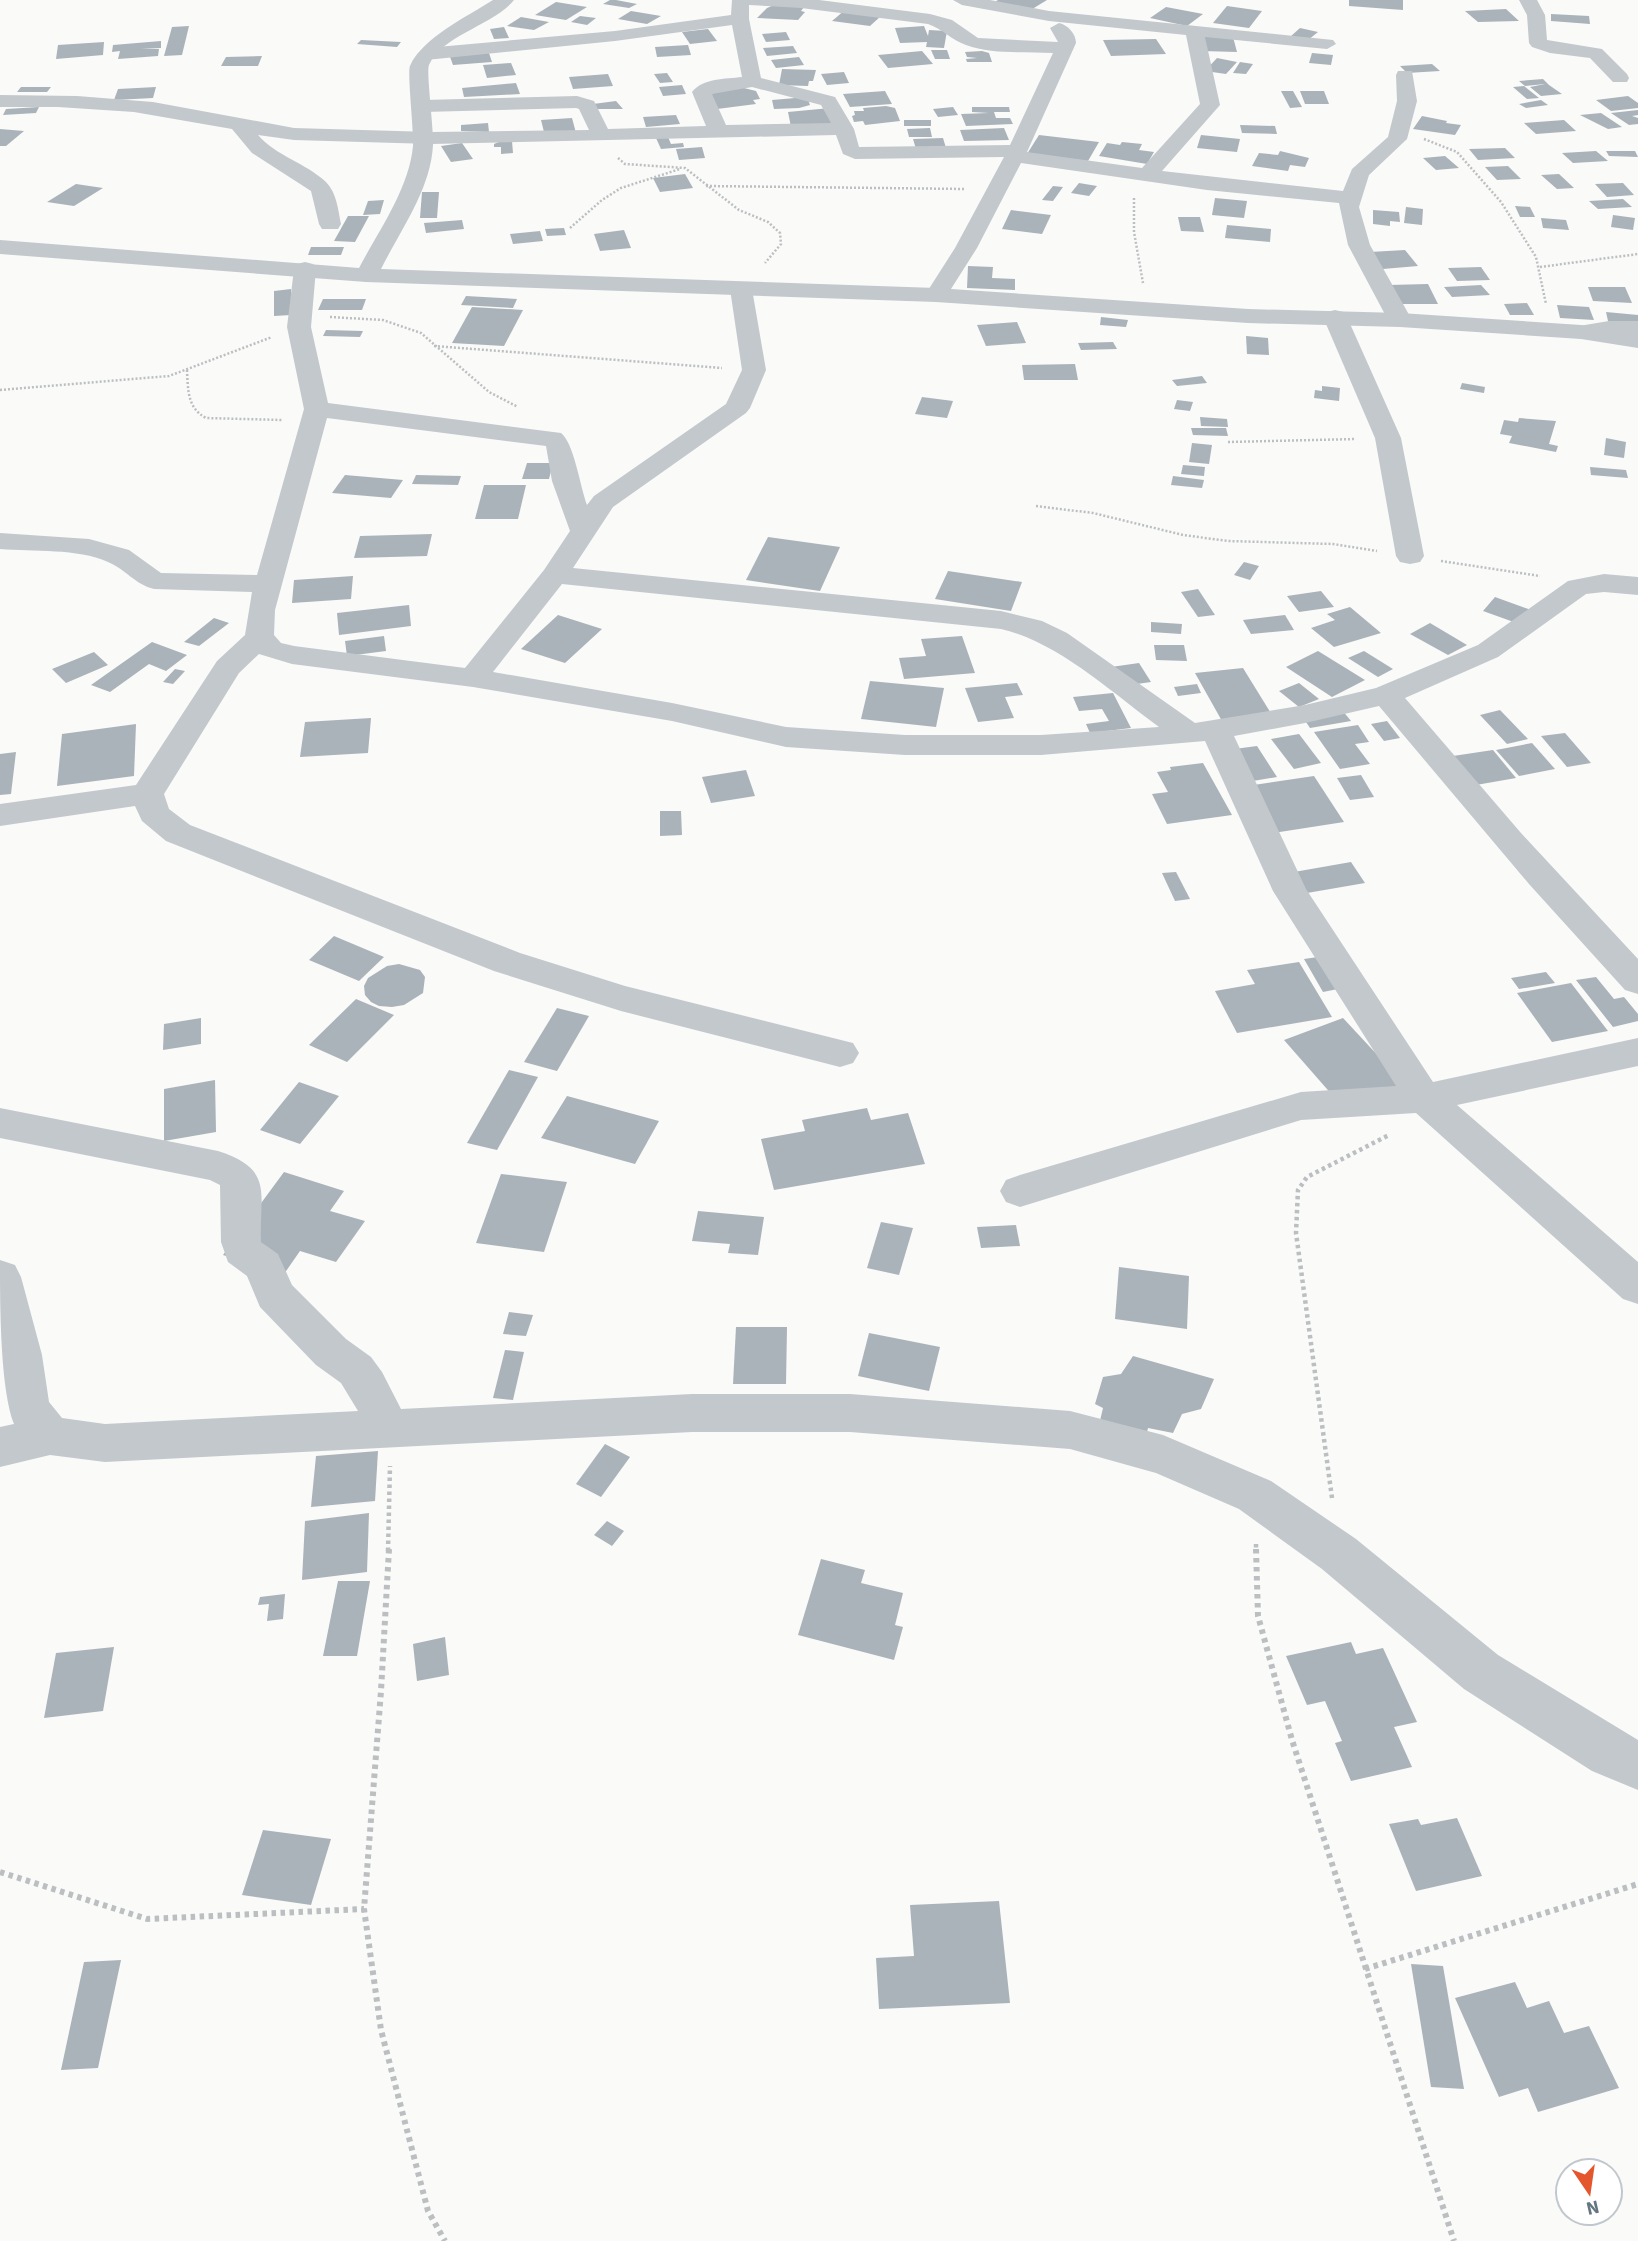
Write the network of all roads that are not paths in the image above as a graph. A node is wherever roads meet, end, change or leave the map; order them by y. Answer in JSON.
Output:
{"nodes":[{"id":1,"x":505,"y":0,"type":"edge"},
{"id":2,"x":746,"y":0,"type":"edge"},
{"id":3,"x":962,"y":0,"type":"edge"},
{"id":4,"x":1528,"y":0,"type":"edge"},
{"id":5,"x":741,"y":10,"type":"edge"},
{"id":6,"x":1049,"y":16,"type":"junction"},
{"id":7,"x":1194,"y":30,"type":"junction"},
{"id":8,"x":1327,"y":44,"type":"dead end"},
{"id":9,"x":1065,"y":48,"type":"junction"},
{"id":10,"x":426,"y":54,"type":"junction"},
{"id":11,"x":1405,"y":75,"type":"dead end"},
{"id":12,"x":1620,"y":78,"type":"dead end"},
{"id":13,"x":752,"y":81,"type":"junction"},
{"id":14,"x":0,"y":101,"type":"edge"},
{"id":15,"x":423,"y":106,"type":"junction"},
{"id":16,"x":240,"y":127,"type":"junction"},
{"id":17,"x":844,"y":129,"type":"junction"},
{"id":18,"x":718,"y":130,"type":"junction"},
{"id":19,"x":601,"y":135,"type":"junction"},
{"id":20,"x":423,"y":140,"type":"junction"},
{"id":21,"x":1016,"y":153,"type":"junction"},
{"id":22,"x":1148,"y":174,"type":"junction"},
{"id":23,"x":1350,"y":198,"type":"junction"},
{"id":24,"x":330,"y":224,"type":"dead end"},
{"id":25,"x":0,"y":247,"type":"edge"},
{"id":26,"x":305,"y":269,"type":"junction"},
{"id":27,"x":366,"y":275,"type":"junction"},
{"id":28,"x":741,"y":289,"type":"junction"},
{"id":29,"x":936,"y":295,"type":"junction"},
{"id":30,"x":1335,"y":317,"type":"junction"},
{"id":31,"x":1400,"y":320,"type":"junction"},
{"id":32,"x":1638,"y":328,"type":"edge"},
{"id":33,"x":1581,"y":332,"type":"junction"},
{"id":34,"x":1638,"y":341,"type":"edge"},
{"id":35,"x":316,"y":415,"type":"junction"},
{"id":36,"x":584,"y":532,"type":"junction"},
{"id":37,"x":0,"y":541,"type":"edge"},
{"id":38,"x":1410,"y":556,"type":"road end"},
{"id":39,"x":555,"y":575,"type":"junction"},
{"id":40,"x":268,"y":584,"type":"junction"},
{"id":41,"x":1638,"y":586,"type":"edge"},
{"id":42,"x":259,"y":637,"type":"junction"},
{"id":43,"x":473,"y":678,"type":"junction"},
{"id":44,"x":1386,"y":695,"type":"junction"},
{"id":45,"x":1203,"y":732,"type":"junction"},
{"id":46,"x":148,"y":794,"type":"junction"},
{"id":47,"x":0,"y":815,"type":"edge"},
{"id":48,"x":1638,"y":981,"type":"edge"},
{"id":49,"x":1638,"y":1052,"type":"edge"},
{"id":50,"x":840,"y":1053,"type":"dead end"},
{"id":51,"x":1430,"y":1104,"type":"junction"},
{"id":52,"x":0,"y":1123,"type":"edge"},
{"id":53,"x":1020,"y":1191,"type":"dead end"},
{"id":54,"x":0,"y":1277,"type":"edge"},
{"id":55,"x":1638,"y":1287,"type":"edge"},
{"id":56,"x":389,"y":1430,"type":"junction"},
{"id":57,"x":50,"y":1436,"type":"junction"},
{"id":58,"x":0,"y":1447,"type":"edge"},
{"id":59,"x":1638,"y":1765,"type":"edge"}],
"edges":[{"from":1,"to":10,"type":"street"},
{"from":2,"to":9,"type":"street"},
{"from":3,"to":6,"type":"street"},
{"from":4,"to":12,"type":"street"},
{"from":5,"to":10,"type":"street"},
{"from":5,"to":13,"type":"street"},
{"from":6,"to":7,"type":"street"},
{"from":6,"to":9,"type":"street"},
{"from":7,"to":8,"type":"street"},
{"from":7,"to":22,"type":"street"},
{"from":9,"to":21,"type":"street"},
{"from":10,"to":15,"type":"street"},
{"from":11,"to":23,"type":"street"},
{"from":13,"to":17,"type":"street"},
{"from":13,"to":18,"type":"street"},
{"from":14,"to":16,"type":"street"},
{"from":15,"to":19,"type":"street"},
{"from":15,"to":20,"type":"street"},
{"from":16,"to":20,"type":"street"},
{"from":16,"to":24,"type":"street"},
{"from":17,"to":18,"type":"street"},
{"from":17,"to":21,"type":"street"},
{"from":18,"to":19,"type":"street"},
{"from":19,"to":20,"type":"street"},
{"from":20,"to":27,"type":"street"},
{"from":21,"to":22,"type":"street"},
{"from":21,"to":29,"type":"street"},
{"from":22,"to":23,"type":"street"},
{"from":23,"to":31,"type":"street"},
{"from":25,"to":26,"type":"street"},
{"from":26,"to":27,"type":"street"},
{"from":26,"to":35,"type":"street"},
{"from":27,"to":28,"type":"street"},
{"from":28,"to":29,"type":"street"},
{"from":28,"to":36,"type":"street"},
{"from":29,"to":30,"type":"street"},
{"from":30,"to":31,"type":"street"},
{"from":30,"to":38,"type":"street"},
{"from":31,"to":33,"type":"street"},
{"from":32,"to":33,"type":"street"},
{"from":33,"to":34,"type":"street"},
{"from":35,"to":36,"type":"street"},
{"from":35,"to":40,"type":"street"},
{"from":36,"to":39,"type":"street"},
{"from":37,"to":40,"type":"street"},
{"from":39,"to":43,"type":"street"},
{"from":39,"to":45,"type":"street"},
{"from":40,"to":42,"type":"street"},
{"from":41,"to":44,"type":"street"},
{"from":42,"to":43,"type":"street"},
{"from":42,"to":46,"type":"street"},
{"from":43,"to":45,"type":"street"},
{"from":44,"to":45,"type":"street"},
{"from":44,"to":48,"type":"street"},
{"from":45,"to":51,"type":"street"},
{"from":46,"to":47,"type":"street"},
{"from":46,"to":50,"type":"street"},
{"from":49,"to":51,"type":"street"},
{"from":51,"to":53,"type":"street"},
{"from":51,"to":55,"type":"street"},
{"from":52,"to":56,"type":"street"},
{"from":54,"to":57,"type":"street"},
{"from":56,"to":57,"type":"street"},
{"from":56,"to":59,"type":"street"},
{"from":57,"to":58,"type":"street"}]}
